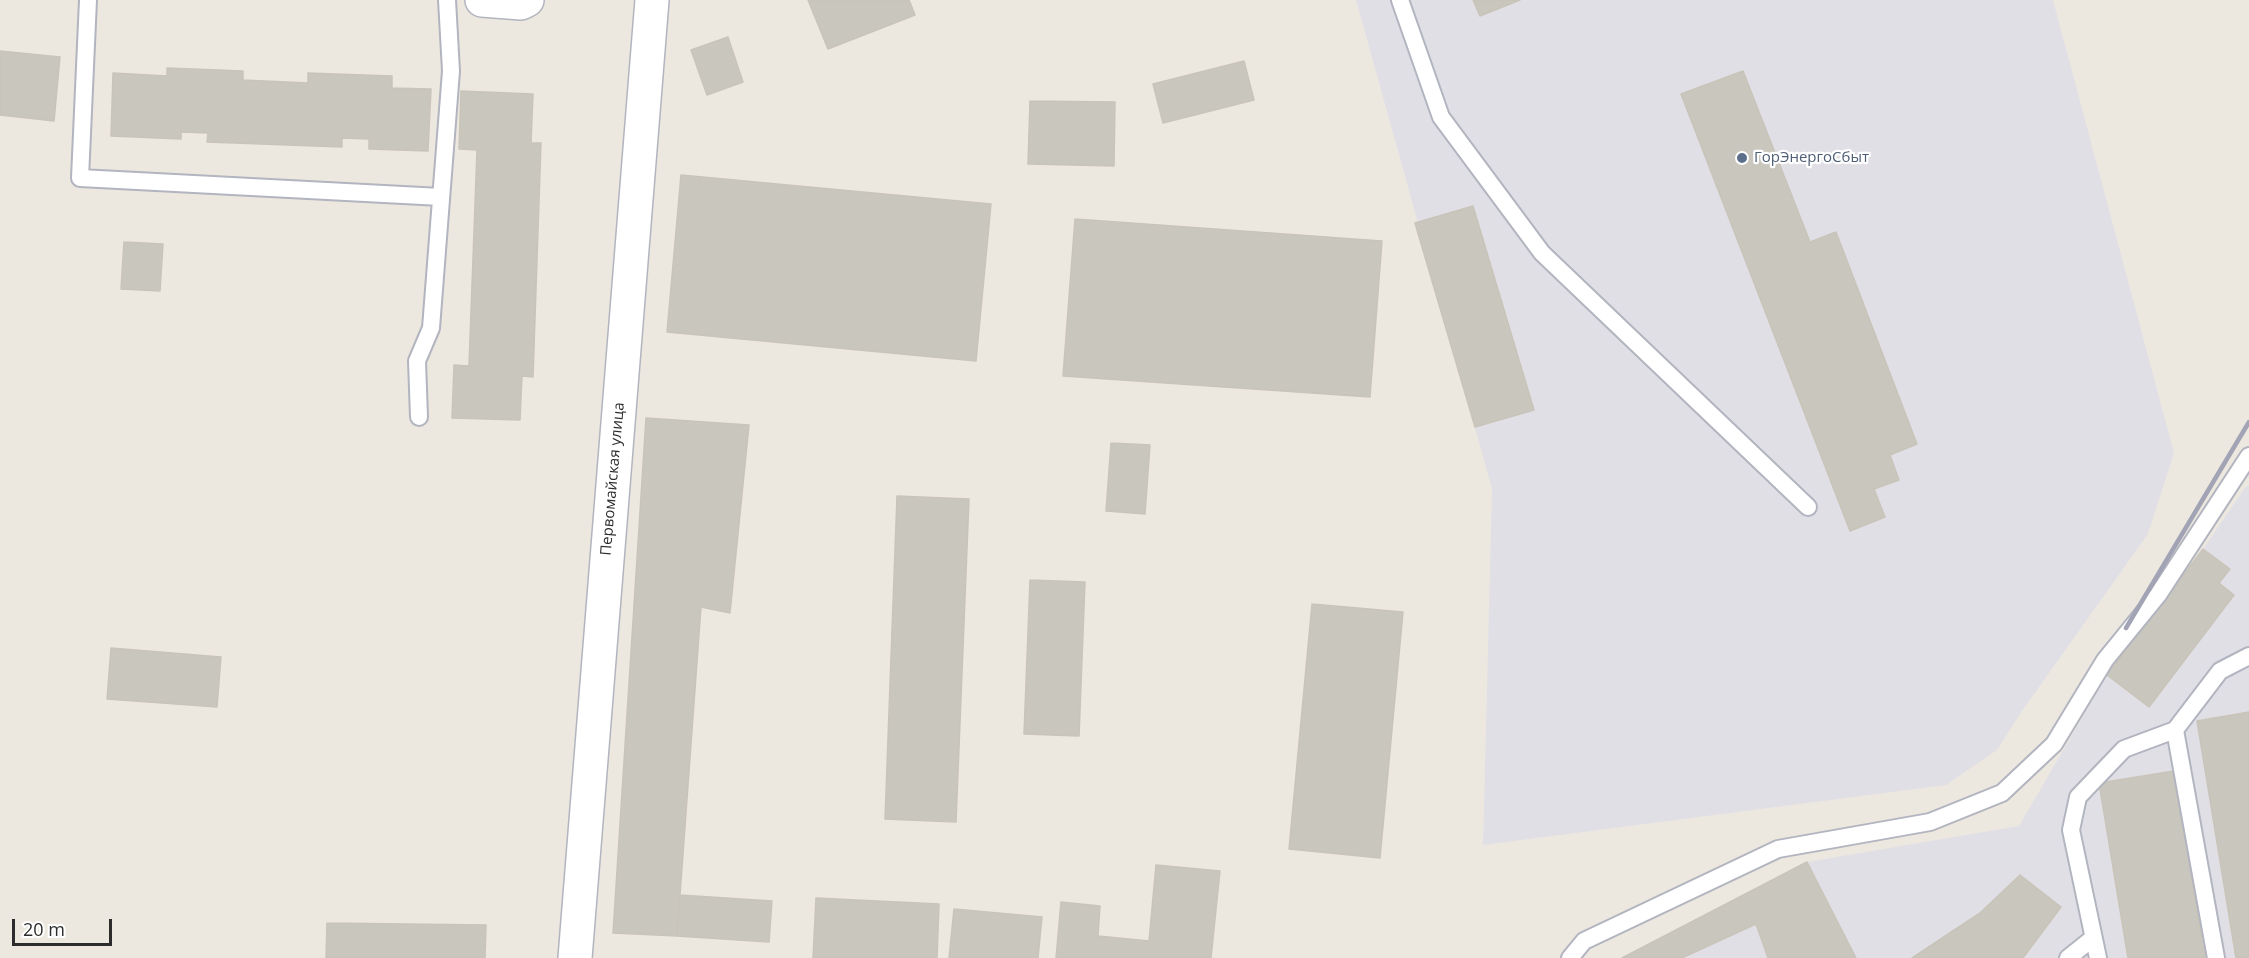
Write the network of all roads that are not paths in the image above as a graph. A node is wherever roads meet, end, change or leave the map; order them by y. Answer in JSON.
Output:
{"nodes":[{"id":1,"x":88,"y":0,"type":"edge"},
{"id":2,"x":447,"y":0,"type":"edge"},
{"id":3,"x":482,"y":0,"type":"edge"},
{"id":4,"x":527,"y":0,"type":"edge"},
{"id":5,"x":652,"y":0,"type":"edge"},
{"id":6,"x":1400,"y":0,"type":"edge"},
{"id":7,"x":441,"y":197,"type":"junction"},
{"id":8,"x":418,"y":417,"type":"dead end"},
{"id":9,"x":2249,"y":456,"type":"edge"},
{"id":10,"x":1808,"y":507,"type":"dead end"},
{"id":11,"x":2249,"y":656,"type":"edge"},
{"id":12,"x":2175,"y":730,"type":"junction"},
{"id":13,"x":2093,"y":938,"type":"junction"},
{"id":14,"x":575,"y":958,"type":"edge"},
{"id":15,"x":1570,"y":958,"type":"edge"},
{"id":16,"x":2068,"y":958,"type":"edge"},
{"id":17,"x":2098,"y":958,"type":"edge"},
{"id":18,"x":2216,"y":958,"type":"edge"}],
"edges":[{"from":1,"to":7,"type":"lane"},
{"from":2,"to":7,"type":"lane"},
{"from":3,"to":4,"type":"street"},
{"from":5,"to":14,"type":"street","name":"Первомайская улица"},
{"from":6,"to":10,"type":"lane"},
{"from":7,"to":8,"type":"lane"},
{"from":9,"to":15,"type":"lane"},
{"from":11,"to":12,"type":"lane"},
{"from":12,"to":13,"type":"lane"},
{"from":12,"to":18,"type":"lane"},
{"from":13,"to":16,"type":"lane"},
{"from":13,"to":17,"type":"lane"}]}
